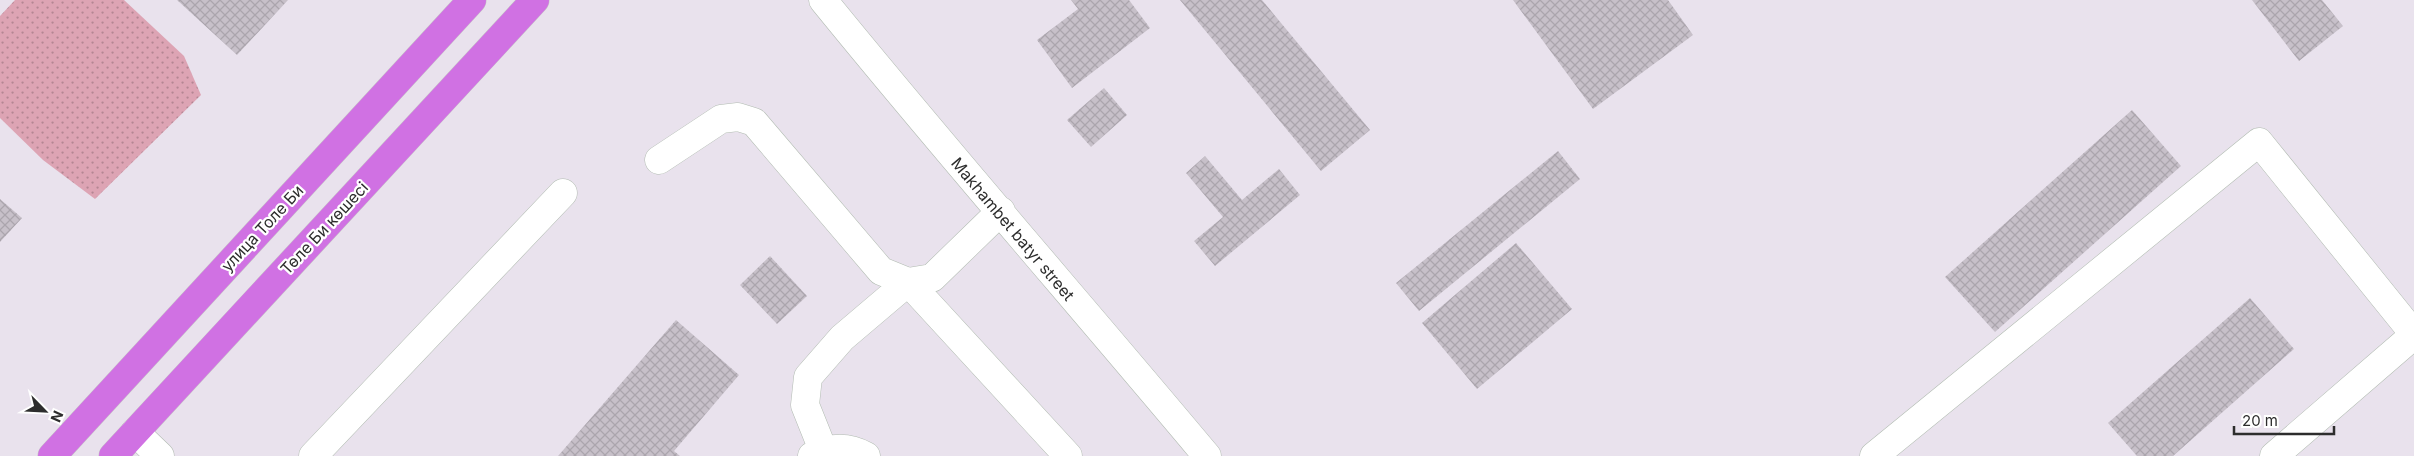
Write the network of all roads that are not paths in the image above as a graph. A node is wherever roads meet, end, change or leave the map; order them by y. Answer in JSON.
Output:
{"nodes":[{"id":1,"x":472,"y":0,"type":"edge"},
{"id":2,"x":535,"y":0,"type":"edge"},
{"id":3,"x":823,"y":0,"type":"edge"},
{"id":4,"x":659,"y":160,"type":"dead end"},
{"id":5,"x":563,"y":193,"type":"dead end"},
{"id":6,"x":1001,"y":211,"type":"junction"},
{"id":7,"x":908,"y":282,"type":"junction"},
{"id":8,"x":2414,"y":335,"type":"edge"},
{"id":9,"x":135,"y":432,"type":"junction"},
{"id":10,"x":1891,"y":451,"type":"edge"},
{"id":11,"x":818,"y":453,"type":"edge"},
{"id":12,"x":52,"y":456,"type":"edge"},
{"id":13,"x":113,"y":456,"type":"edge"},
{"id":14,"x":160,"y":456,"type":"edge"},
{"id":15,"x":313,"y":456,"type":"edge"},
{"id":16,"x":866,"y":456,"type":"edge"},
{"id":17,"x":1068,"y":456,"type":"edge"},
{"id":18,"x":1207,"y":456,"type":"edge"},
{"id":19,"x":2274,"y":456,"type":"edge"}],
"edges":[{"from":1,"to":12,"type":"main road","name":"улица Толе Би"},
{"from":2,"to":9,"type":"main road","name":"Төле Би көшесі"},
{"from":3,"to":6,"type":"street","name":"Makhambet batyr street"},
{"from":4,"to":7,"type":"street"},
{"from":5,"to":15,"type":"street"},
{"from":6,"to":7,"type":"street"},
{"from":6,"to":18,"type":"street","name":"Makhambet batyr street"},
{"from":7,"to":11,"type":"street"},
{"from":7,"to":17,"type":"street"},
{"from":8,"to":10,"type":"street"},
{"from":8,"to":19,"type":"street"},
{"from":9,"to":13,"type":"main road","name":"Төле Би көшесі"},
{"from":9,"to":14,"type":"street"},
{"from":11,"to":16,"type":"street"}]}
